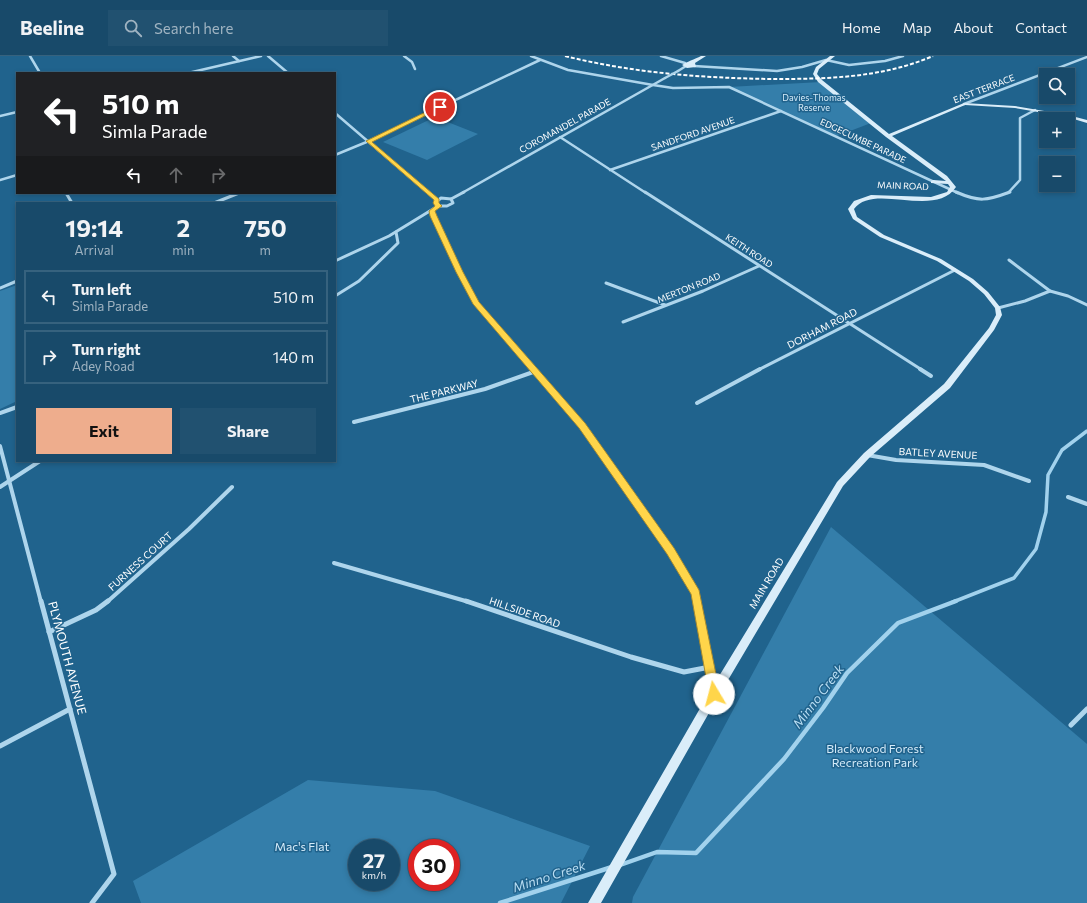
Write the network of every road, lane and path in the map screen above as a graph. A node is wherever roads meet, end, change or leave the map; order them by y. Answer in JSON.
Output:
{"nodes":[{"id":1,"x":30,"y":56,"type":"edge"},
{"id":2,"x":233,"y":56,"type":"edge"},
{"id":3,"x":261,"y":56,"type":"edge"},
{"id":4,"x":268,"y":56,"type":"edge"},
{"id":5,"x":404,"y":56,"type":"edge"},
{"id":6,"x":531,"y":56,"type":"edge"},
{"id":7,"x":661,"y":56,"type":"edge"},
{"id":8,"x":704,"y":56,"type":"edge"},
{"id":9,"x":833,"y":56,"type":"edge"},
{"id":10,"x":903,"y":56,"type":"edge"},
{"id":11,"x":1087,"y":57,"type":"edge"},
{"id":12,"x":540,"y":60,"type":"junction"},
{"id":13,"x":826,"y":60,"type":"junction"},
{"id":14,"x":239,"y":61,"type":"junction"},
{"id":15,"x":686,"y":65,"type":"junction"},
{"id":16,"x":693,"y":65,"type":"junction"},
{"id":17,"x":416,"y":69,"type":"dead end"},
{"id":18,"x":39,"y":72,"type":"edge"},
{"id":19,"x":192,"y":72,"type":"edge"},
{"id":20,"x":287,"y":72,"type":"edge"},
{"id":21,"x":653,"y":85,"type":"junction"},
{"id":22,"x":964,"y":104,"type":"junction"},
{"id":23,"x":1035,"y":110,"type":"junction"},
{"id":24,"x":781,"y":111,"type":"junction"},
{"id":25,"x":16,"y":112,"type":"edge"},
{"id":26,"x":336,"y":114,"type":"edge"},
{"id":27,"x":0,"y":116,"type":"edge"},
{"id":28,"x":1087,"y":122,"type":"edge"},
{"id":29,"x":888,"y":136,"type":"junction"},
{"id":30,"x":560,"y":137,"type":"junction"},
{"id":31,"x":369,"y":141,"type":"junction"},
{"id":32,"x":336,"y":155,"type":"edge"},
{"id":33,"x":610,"y":170,"type":"junction"},
{"id":34,"x":16,"y":175,"type":"edge"},
{"id":35,"x":0,"y":180,"type":"edge"},
{"id":36,"x":933,"y":182,"type":"junction"},
{"id":37,"x":950,"y":182,"type":"junction"},
{"id":38,"x":952,"y":191,"type":"junction"},
{"id":39,"x":236,"y":194,"type":"edge"},
{"id":40,"x":451,"y":199,"type":"junction"},
{"id":41,"x":437,"y":200,"type":"junction"},
{"id":42,"x":216,"y":202,"type":"edge"},
{"id":43,"x":438,"y":206,"type":"junction"},
{"id":44,"x":432,"y":211,"type":"junction"},
{"id":45,"x":396,"y":232,"type":"junction"},
{"id":46,"x":389,"y":236,"type":"junction"},
{"id":47,"x":398,"y":238,"type":"junction"},
{"id":48,"x":1009,"y":260,"type":"dead end"},
{"id":49,"x":336,"y":261,"type":"edge"},
{"id":50,"x":759,"y":266,"type":"junction"},
{"id":51,"x":955,"y":270,"type":"junction"},
{"id":52,"x":16,"y":281,"type":"edge"},
{"id":53,"x":606,"y":283,"type":"dead end"},
{"id":54,"x":0,"y":288,"type":"edge"},
{"id":55,"x":1050,"y":291,"type":"junction"},
{"id":56,"x":336,"y":295,"type":"edge"},
{"id":57,"x":665,"y":305,"type":"junction"},
{"id":58,"x":1087,"y":305,"type":"edge"},
{"id":59,"x":998,"y":308,"type":"junction"},
{"id":60,"x":623,"y":322,"type":"dead end"},
{"id":61,"x":848,"y":323,"type":"junction"},
{"id":62,"x":536,"y":371,"type":"junction"},
{"id":63,"x":931,"y":376,"type":"dead end"},
{"id":64,"x":697,"y":403,"type":"dead end"},
{"id":65,"x":16,"y":407,"type":"edge"},
{"id":66,"x":0,"y":413,"type":"edge"},
{"id":67,"x":354,"y":422,"type":"dead end"},
{"id":68,"x":0,"y":446,"type":"edge"},
{"id":69,"x":867,"y":455,"type":"junction"},
{"id":70,"x":38,"y":462,"type":"edge"},
{"id":71,"x":9,"y":481,"type":"junction"},
{"id":72,"x":1029,"y":481,"type":"dead end"},
{"id":73,"x":0,"y":487,"type":"edge"},
{"id":74,"x":232,"y":487,"type":"dead end"},
{"id":75,"x":1068,"y":497,"type":"dead end"},
{"id":76,"x":1087,"y":504,"type":"edge"},
{"id":77,"x":334,"y":563,"type":"dead end"},
{"id":78,"x":49,"y":632,"type":"junction"},
{"id":79,"x":710,"y":667,"type":"junction"},
{"id":80,"x":714,"y":694,"type":"junction"},
{"id":81,"x":70,"y":709,"type":"junction"},
{"id":82,"x":1087,"y":709,"type":"edge"},
{"id":83,"x":1071,"y":725,"type":"dead end"},
{"id":84,"x":0,"y":746,"type":"edge"},
{"id":85,"x":92,"y":903,"type":"edge"},
{"id":86,"x":594,"y":903,"type":"edge"}],
"edges":[{"from":1,"to":18,"type":"street"},
{"from":2,"to":14,"type":"street"},
{"from":3,"to":14,"type":"street"},
{"from":4,"to":20,"type":"street"},
{"from":5,"to":17,"type":"street"},
{"from":6,"to":12,"type":"street","name":"EDGECUMBE PARADE"},
{"from":7,"to":15,"type":"street"},
{"from":8,"to":16,"type":"main road"},
{"from":9,"to":13,"type":"main road","name":"MAIN ROAD"},
{"from":10,"to":13,"type":"street"},
{"from":11,"to":22,"type":"street","name":"EAST TERRACE"},
{"from":12,"to":21,"type":"street","name":"EDGECUMBE PARADE"},
{"from":12,"to":31,"type":"street"},
{"from":13,"to":16,"type":"street"},
{"from":13,"to":29,"type":"main road","name":"MAIN ROAD"},
{"from":14,"to":19,"type":"street"},
{"from":15,"to":16,"type":"main road"},
{"from":15,"to":21,"type":"street","name":"COROMANDEL PARADE","bridge":true},
{"from":21,"to":24,"type":"street","name":"EDGECUMBE PARADE"},
{"from":21,"to":30,"type":"street","name":"COROMANDEL PARADE"},
{"from":22,"to":23,"type":"main road"},
{"from":22,"to":29,"type":"main road","name":"EAST TERRACE"},
{"from":23,"to":28,"type":"main road"},
{"from":23,"to":38,"type":"street","name":"EDGECUMBE PARADE"},
{"from":24,"to":33,"type":"street","name":"SANDFORD AVENUE"},
{"from":24,"to":36,"type":"street","name":"EDGECUMBE PARADE"},
{"from":25,"to":27,"type":"street"},
{"from":26,"to":31,"type":"street"},
{"from":29,"to":37,"type":"main road","name":"MAIN ROAD"},
{"from":30,"to":33,"type":"street","name":"KEITH ROAD"},
{"from":30,"to":40,"type":"street","name":"COROMANDEL PARADE"},
{"from":31,"to":32,"type":"street"},
{"from":31,"to":41,"type":"street"},
{"from":33,"to":50,"type":"street","name":"KEITH ROAD"},
{"from":34,"to":35,"type":"street"},
{"from":36,"to":37,"type":"main road"},
{"from":36,"to":38,"type":"street","name":"EDGECUMBE PARADE"},
{"from":37,"to":38,"type":"main road"},
{"from":38,"to":51,"type":"main road","name":"MAIN ROAD"},
{"from":39,"to":42,"type":"street"},
{"from":40,"to":41,"type":"street"},
{"from":40,"to":43,"type":"street","name":"COROMANDEL PARADE"},
{"from":41,"to":43,"type":"street"},
{"from":43,"to":44,"type":"street"},
{"from":44,"to":45,"type":"street"},
{"from":44,"to":62,"type":"street"},
{"from":45,"to":46,"type":"street"},
{"from":45,"to":47,"type":"street"},
{"from":46,"to":47,"type":"street"},
{"from":46,"to":49,"type":"street"},
{"from":47,"to":56,"type":"street"},
{"from":48,"to":55,"type":"street"},
{"from":50,"to":57,"type":"street","name":"MERTON ROAD"},
{"from":50,"to":61,"type":"street","name":"KEITH ROAD"},
{"from":51,"to":59,"type":"main road","name":"MAIN ROAD"},
{"from":51,"to":61,"type":"street","name":"DORHAM ROAD"},
{"from":52,"to":54,"type":"street"},
{"from":53,"to":57,"type":"street"},
{"from":55,"to":58,"type":"street"},
{"from":55,"to":59,"type":"street"},
{"from":57,"to":60,"type":"street","name":"MERTON ROAD"},
{"from":59,"to":69,"type":"main road","name":"MAIN ROAD"},
{"from":61,"to":63,"type":"street","name":"KEITH ROAD"},
{"from":61,"to":64,"type":"street","name":"DORHAM ROAD"},
{"from":62,"to":67,"type":"street","name":"THE PARKWAY"},
{"from":62,"to":79,"type":"street"},
{"from":65,"to":66,"type":"street"},
{"from":68,"to":71,"type":"street","name":"PLYMOUTH AVENUE"},
{"from":69,"to":72,"type":"street","name":"BATLEY AVENUE"},
{"from":69,"to":80,"type":"main road","name":"MAIN ROAD"},
{"from":70,"to":71,"type":"street"},
{"from":71,"to":73,"type":"street"},
{"from":71,"to":78,"type":"street","name":"PLYMOUTH AVENUE"},
{"from":74,"to":78,"type":"street","name":"FURNESS COURT"},
{"from":75,"to":76,"type":"street"},
{"from":77,"to":79,"type":"street","name":"HILLSIDE ROAD"},
{"from":78,"to":81,"type":"street","name":"PLYMOUTH AVENUE"},
{"from":79,"to":80,"type":"street"},
{"from":80,"to":86,"type":"main road","name":"MAIN ROAD"},
{"from":81,"to":84,"type":"street"},
{"from":81,"to":85,"type":"street","name":"PLYMOUTH AVENUE"},
{"from":82,"to":83,"type":"street"}]}
